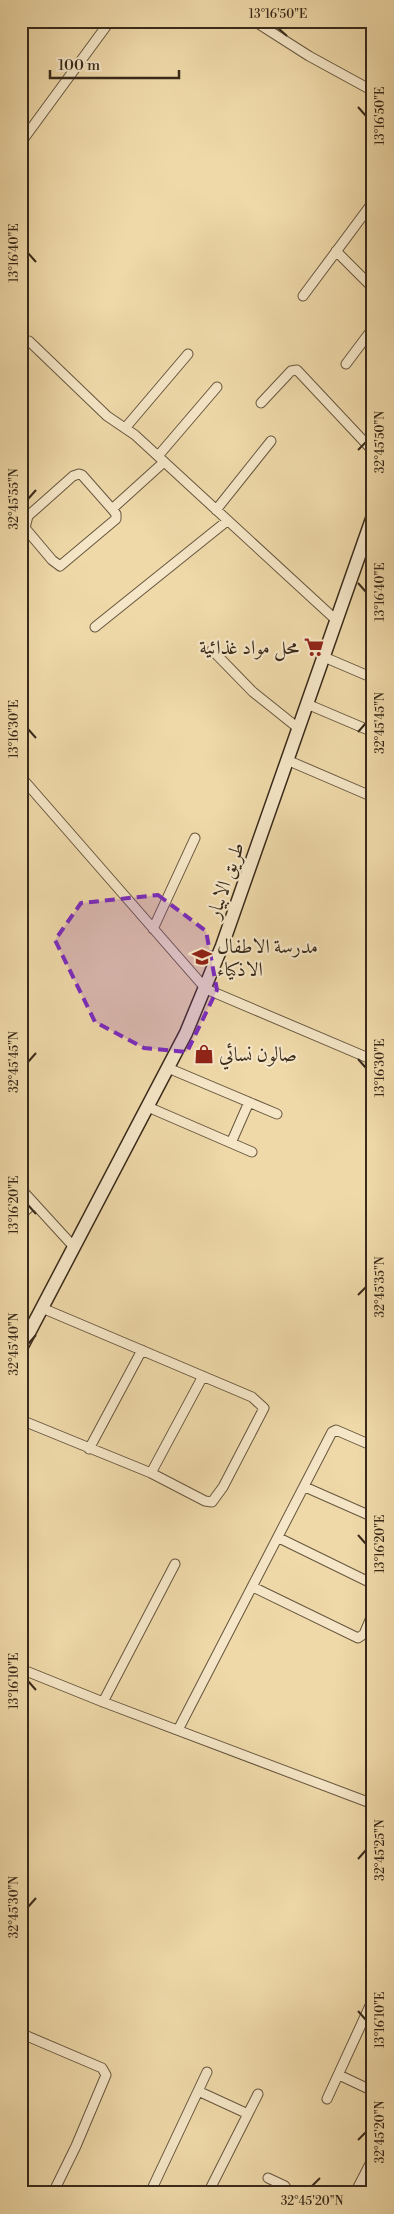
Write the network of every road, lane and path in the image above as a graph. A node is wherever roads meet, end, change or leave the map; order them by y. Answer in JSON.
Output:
{"nodes":[{"id":1,"x":110,"y":21,"type":"edge"},
{"id":2,"x":254,"y":21,"type":"edge"},
{"id":3,"x":373,"y":91,"type":"edge"},
{"id":4,"x":22,"y":141,"type":"edge"},
{"id":5,"x":370,"y":206,"type":"dead end"},
{"id":6,"x":336,"y":251,"type":"junction"},
{"id":7,"x":373,"y":288,"type":"edge"},
{"id":8,"x":303,"y":296,"type":"dead end"},
{"id":9,"x":373,"y":328,"type":"edge"},
{"id":10,"x":29,"y":341,"type":"dead end"},
{"id":11,"x":188,"y":354,"type":"dead end"},
{"id":12,"x":346,"y":364,"type":"dead end"},
{"id":13,"x":217,"y":387,"type":"dead end"},
{"id":14,"x":261,"y":403,"type":"dead end"},
{"id":15,"x":126,"y":427,"type":"junction"},
{"id":16,"x":271,"y":441,"type":"dead end"},
{"id":17,"x":373,"y":451,"type":"edge"},
{"id":18,"x":161,"y":459,"type":"junction"},
{"id":19,"x":112,"y":509,"type":"junction"},
{"id":20,"x":216,"y":510,"type":"junction"},
{"id":21,"x":373,"y":516,"type":"edge"},
{"id":22,"x":227,"y":521,"type":"junction"},
{"id":23,"x":336,"y":620,"type":"junction"},
{"id":24,"x":95,"y":627,"type":"dead end"},
{"id":25,"x":212,"y":650,"type":"dead end"},
{"id":26,"x":324,"y":657,"type":"junction"},
{"id":27,"x":373,"y":678,"type":"edge"},
{"id":28,"x":307,"y":704,"type":"junction"},
{"id":29,"x":298,"y":728,"type":"junction"},
{"id":30,"x":373,"y":732,"type":"edge"},
{"id":31,"x":287,"y":760,"type":"junction"},
{"id":32,"x":21,"y":777,"type":"edge"},
{"id":33,"x":373,"y":797,"type":"edge"},
{"id":34,"x":195,"y":838,"type":"dead end"},
{"id":35,"x":153,"y":928,"type":"junction"},
{"id":36,"x":206,"y":989,"type":"junction"},
{"id":37,"x":373,"y":1060,"type":"edge"},
{"id":38,"x":168,"y":1068,"type":"junction"},
{"id":39,"x":249,"y":1102,"type":"junction"},
{"id":40,"x":148,"y":1107,"type":"junction"},
{"id":41,"x":277,"y":1114,"type":"dead end"},
{"id":42,"x":231,"y":1143,"type":"junction"},
{"id":43,"x":252,"y":1152,"type":"dead end"},
{"id":44,"x":21,"y":1189,"type":"edge"},
{"id":45,"x":34,"y":1203,"type":"junction"},
{"id":46,"x":21,"y":1215,"type":"edge"},
{"id":47,"x":74,"y":1247,"type":"junction"},
{"id":48,"x":42,"y":1308,"type":"junction"},
{"id":49,"x":21,"y":1348,"type":"edge"},
{"id":50,"x":142,"y":1350,"type":"junction"},
{"id":51,"x":203,"y":1376,"type":"junction"},
{"id":52,"x":21,"y":1420,"type":"edge"},
{"id":53,"x":373,"y":1446,"type":"edge"},
{"id":54,"x":89,"y":1449,"type":"junction"},
{"id":55,"x":151,"y":1472,"type":"junction"},
{"id":56,"x":305,"y":1487,"type":"junction"},
{"id":57,"x":373,"y":1517,"type":"edge"},
{"id":58,"x":279,"y":1538,"type":"junction"},
{"id":59,"x":175,"y":1564,"type":"dead end"},
{"id":60,"x":373,"y":1584,"type":"edge"},
{"id":61,"x":253,"y":1587,"type":"junction"},
{"id":62,"x":373,"y":1614,"type":"edge"},
{"id":63,"x":21,"y":1668,"type":"edge"},
{"id":64,"x":103,"y":1702,"type":"junction"},
{"id":65,"x":178,"y":1730,"type":"junction"},
{"id":66,"x":373,"y":1804,"type":"edge"},
{"id":67,"x":373,"y":1998,"type":"edge"},
{"id":68,"x":27,"y":2036,"type":"dead end"},
{"id":69,"x":206,"y":2072,"type":"dead end"},
{"id":70,"x":339,"y":2075,"type":"junction"},
{"id":71,"x":373,"y":2090,"type":"edge"},
{"id":72,"x":198,"y":2091,"type":"junction"},
{"id":73,"x":258,"y":2094,"type":"dead end"},
{"id":74,"x":327,"y":2099,"type":"dead end"},
{"id":75,"x":248,"y":2114,"type":"junction"},
{"id":76,"x":373,"y":2158,"type":"edge"},
{"id":77,"x":268,"y":2178,"type":"dead end"},
{"id":78,"x":360,"y":2184,"type":"junction"},
{"id":79,"x":373,"y":2190,"type":"edge"},
{"id":80,"x":53,"y":2193,"type":"edge"},
{"id":81,"x":150,"y":2193,"type":"edge"},
{"id":82,"x":208,"y":2193,"type":"edge"},
{"id":83,"x":288,"y":2193,"type":"edge"},
{"id":84,"x":355,"y":2193,"type":"edge"}],
"edges":[{"from":1,"to":4,"type":"street"},
{"from":2,"to":3,"type":"street"},
{"from":5,"to":6,"type":"street"},
{"from":6,"to":7,"type":"street"},
{"from":6,"to":8,"type":"street"},
{"from":9,"to":12,"type":"street"},
{"from":10,"to":15,"type":"street"},
{"from":11,"to":15,"type":"street"},
{"from":13,"to":18,"type":"street"},
{"from":14,"to":17,"type":"street"},
{"from":15,"to":18,"type":"street"},
{"from":16,"to":20,"type":"street"},
{"from":18,"to":19,"type":"street"},
{"from":18,"to":20,"type":"street"},
{"from":19,"to":19,"type":"street"},
{"from":20,"to":22,"type":"street"},
{"from":21,"to":23,"type":"main road","name":"طريق الابيار"},
{"from":22,"to":23,"type":"street"},
{"from":22,"to":24,"type":"street"},
{"from":23,"to":26,"type":"main road","name":"طريق الابيار"},
{"from":25,"to":29,"type":"street"},
{"from":26,"to":27,"type":"street"},
{"from":26,"to":28,"type":"main road","name":"طريق الابيار"},
{"from":28,"to":29,"type":"main road","name":"طريق الابيار"},
{"from":28,"to":30,"type":"street"},
{"from":29,"to":31,"type":"main road","name":"طريق الابيار"},
{"from":31,"to":33,"type":"street"},
{"from":31,"to":36,"type":"main road","name":"طريق الابيار"},
{"from":32,"to":35,"type":"street"},
{"from":34,"to":35,"type":"street"},
{"from":35,"to":36,"type":"street"},
{"from":36,"to":37,"type":"street"},
{"from":36,"to":38,"type":"main road","name":"طريق الابيار"},
{"from":38,"to":39,"type":"street"},
{"from":38,"to":40,"type":"main road","name":"طريق الابيار"},
{"from":39,"to":41,"type":"street"},
{"from":39,"to":42,"type":"street"},
{"from":40,"to":42,"type":"street"},
{"from":40,"to":47,"type":"main road","name":"طريق الابيار"},
{"from":42,"to":43,"type":"street"},
{"from":44,"to":45,"type":"street"},
{"from":45,"to":46,"type":"street"},
{"from":45,"to":47,"type":"street"},
{"from":47,"to":48,"type":"main road","name":"طريق الابيار"},
{"from":48,"to":49,"type":"main road","name":"طريق الابيار"},
{"from":48,"to":50,"type":"street"},
{"from":50,"to":51,"type":"street"},
{"from":50,"to":54,"type":"street"},
{"from":51,"to":55,"type":"street"},
{"from":51,"to":55,"type":"street"},
{"from":52,"to":54,"type":"street"},
{"from":53,"to":56,"type":"street"},
{"from":54,"to":55,"type":"street"},
{"from":56,"to":57,"type":"street"},
{"from":56,"to":58,"type":"street"},
{"from":58,"to":60,"type":"street"},
{"from":58,"to":61,"type":"street"},
{"from":59,"to":64,"type":"street"},
{"from":61,"to":62,"type":"street"},
{"from":61,"to":65,"type":"street"},
{"from":63,"to":64,"type":"street"},
{"from":64,"to":65,"type":"street"},
{"from":65,"to":66,"type":"street"},
{"from":67,"to":70,"type":"street"},
{"from":68,"to":80,"type":"street"},
{"from":69,"to":72,"type":"street"},
{"from":70,"to":71,"type":"street"},
{"from":70,"to":74,"type":"street"},
{"from":72,"to":75,"type":"street"},
{"from":72,"to":81,"type":"street"},
{"from":73,"to":75,"type":"street"},
{"from":75,"to":82,"type":"street"},
{"from":76,"to":78,"type":"street"},
{"from":77,"to":83,"type":"street"},
{"from":78,"to":79,"type":"street"},
{"from":78,"to":84,"type":"street"}]}
